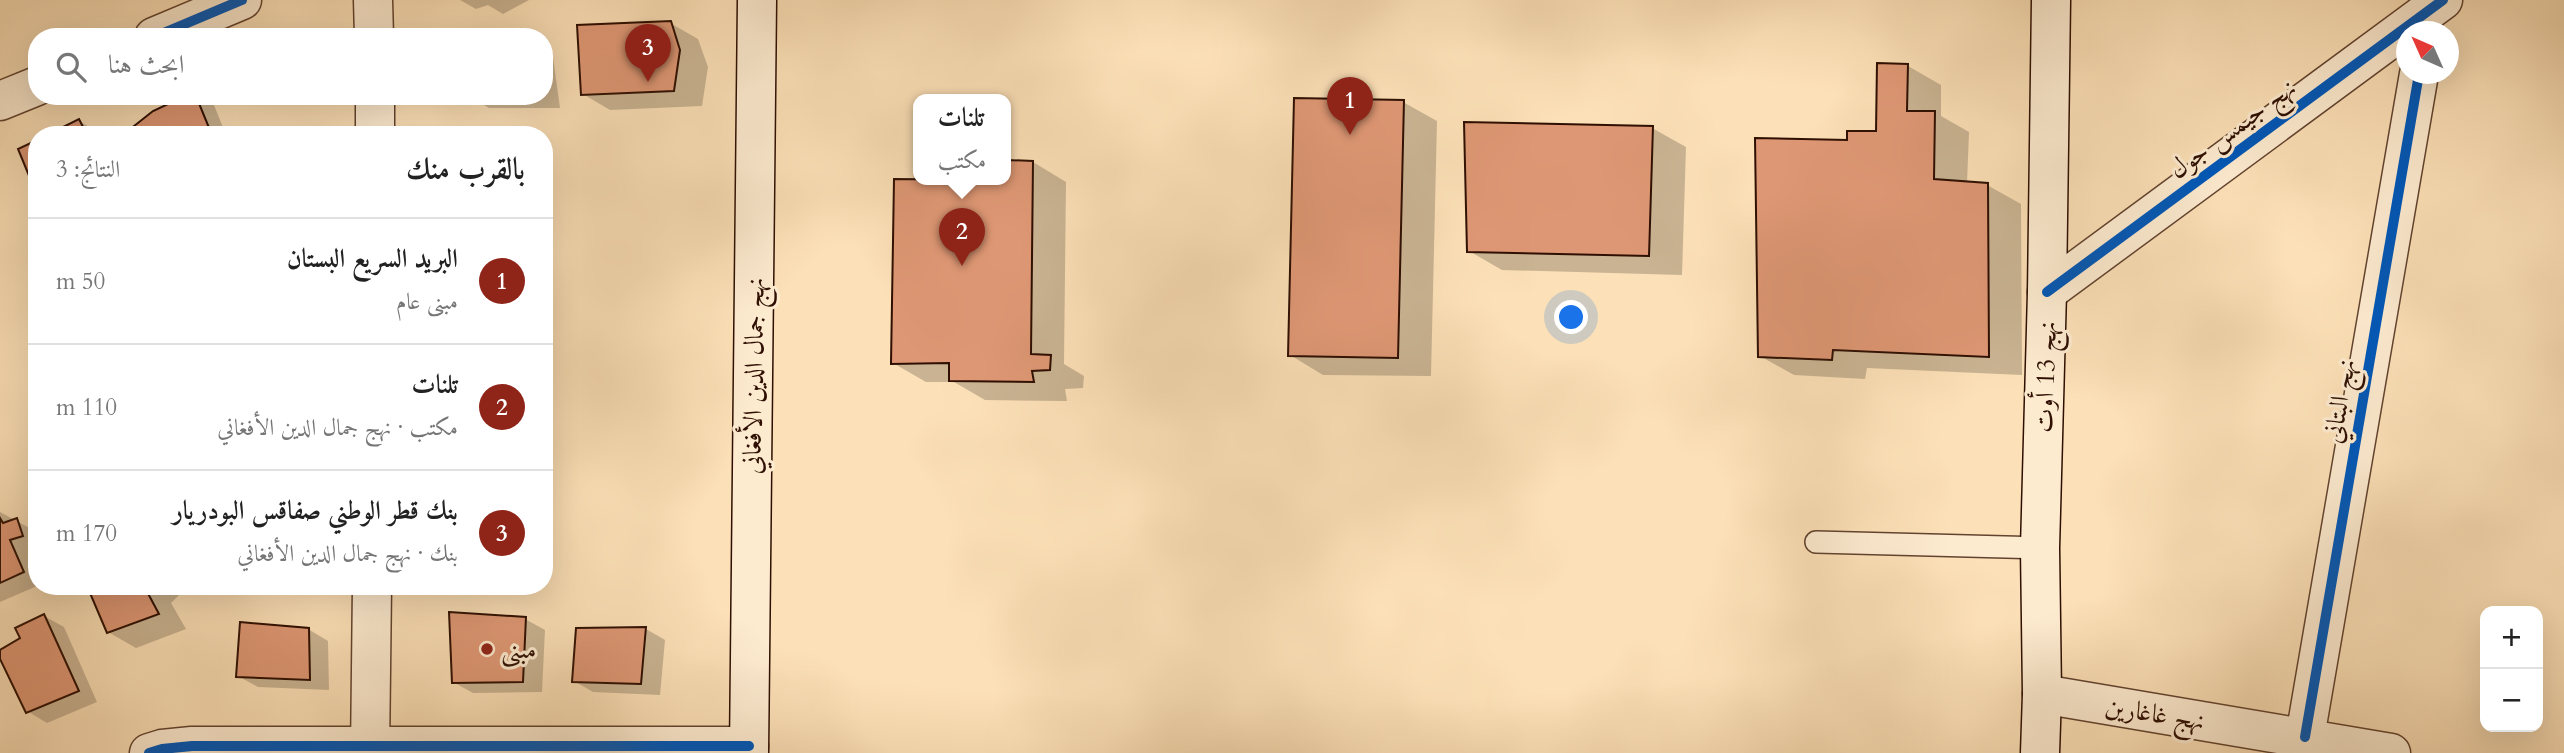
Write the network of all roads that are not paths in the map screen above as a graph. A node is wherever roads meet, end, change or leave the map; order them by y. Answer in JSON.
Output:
{"nodes":[{"id":1,"x":242,"y":0,"type":"edge"},
{"id":2,"x":373,"y":0,"type":"edge"},
{"id":3,"x":757,"y":0,"type":"edge"},
{"id":4,"x":2051,"y":0,"type":"edge"},
{"id":5,"x":2433,"y":14,"type":"edge"},
{"id":6,"x":175,"y":28,"type":"edge"},
{"id":7,"x":374,"y":28,"type":"edge"},
{"id":8,"x":2416,"y":84,"type":"edge"},
{"id":9,"x":28,"y":90,"type":"edge"},
{"id":10,"x":0,"y":102,"type":"edge"},
{"id":11,"x":375,"y":105,"type":"edge"},
{"id":12,"x":375,"y":126,"type":"edge"},
{"id":13,"x":2047,"y":292,"type":"junction"},
{"id":14,"x":1816,"y":542,"type":"dead end"},
{"id":15,"x":2039,"y":548,"type":"junction"},
{"id":16,"x":372,"y":595,"type":"edge"},
{"id":17,"x":2042,"y":694,"type":"junction"},
{"id":18,"x":2305,"y":737,"type":"junction"},
{"id":19,"x":370,"y":750,"type":"edge"},
{"id":20,"x":749,"y":750,"type":"edge"},
{"id":21,"x":149,"y":753,"type":"edge"},
{"id":22,"x":2040,"y":753,"type":"edge"},
{"id":23,"x":2391,"y":753,"type":"edge"}],
"edges":[{"from":1,"to":6,"type":"street"},
{"from":2,"to":7,"type":"street"},
{"from":3,"to":20,"type":"street","name":"نهج جمال الدين الأفغاني"},
{"from":4,"to":13,"type":"street","name":"نهج 13 أوت"},
{"from":5,"to":13,"type":"street","name":"نهج جيمس جول"},
{"from":8,"to":18,"type":"street","name":"نهج البتاني"},
{"from":9,"to":10,"type":"street"},
{"from":11,"to":12,"type":"street"},
{"from":13,"to":15,"type":"street","name":"نهج 13 أوت"},
{"from":14,"to":15,"type":"lane"},
{"from":15,"to":17,"type":"street","name":"نهج 13 أوت"},
{"from":16,"to":19,"type":"street"},
{"from":17,"to":18,"type":"street","name":"نهج غاغارين"},
{"from":17,"to":22,"type":"street","name":"نهج 13 أوت"},
{"from":18,"to":23,"type":"street","name":"نهج غاغارين"},
{"from":19,"to":20,"type":"street"},
{"from":19,"to":21,"type":"street"}]}
